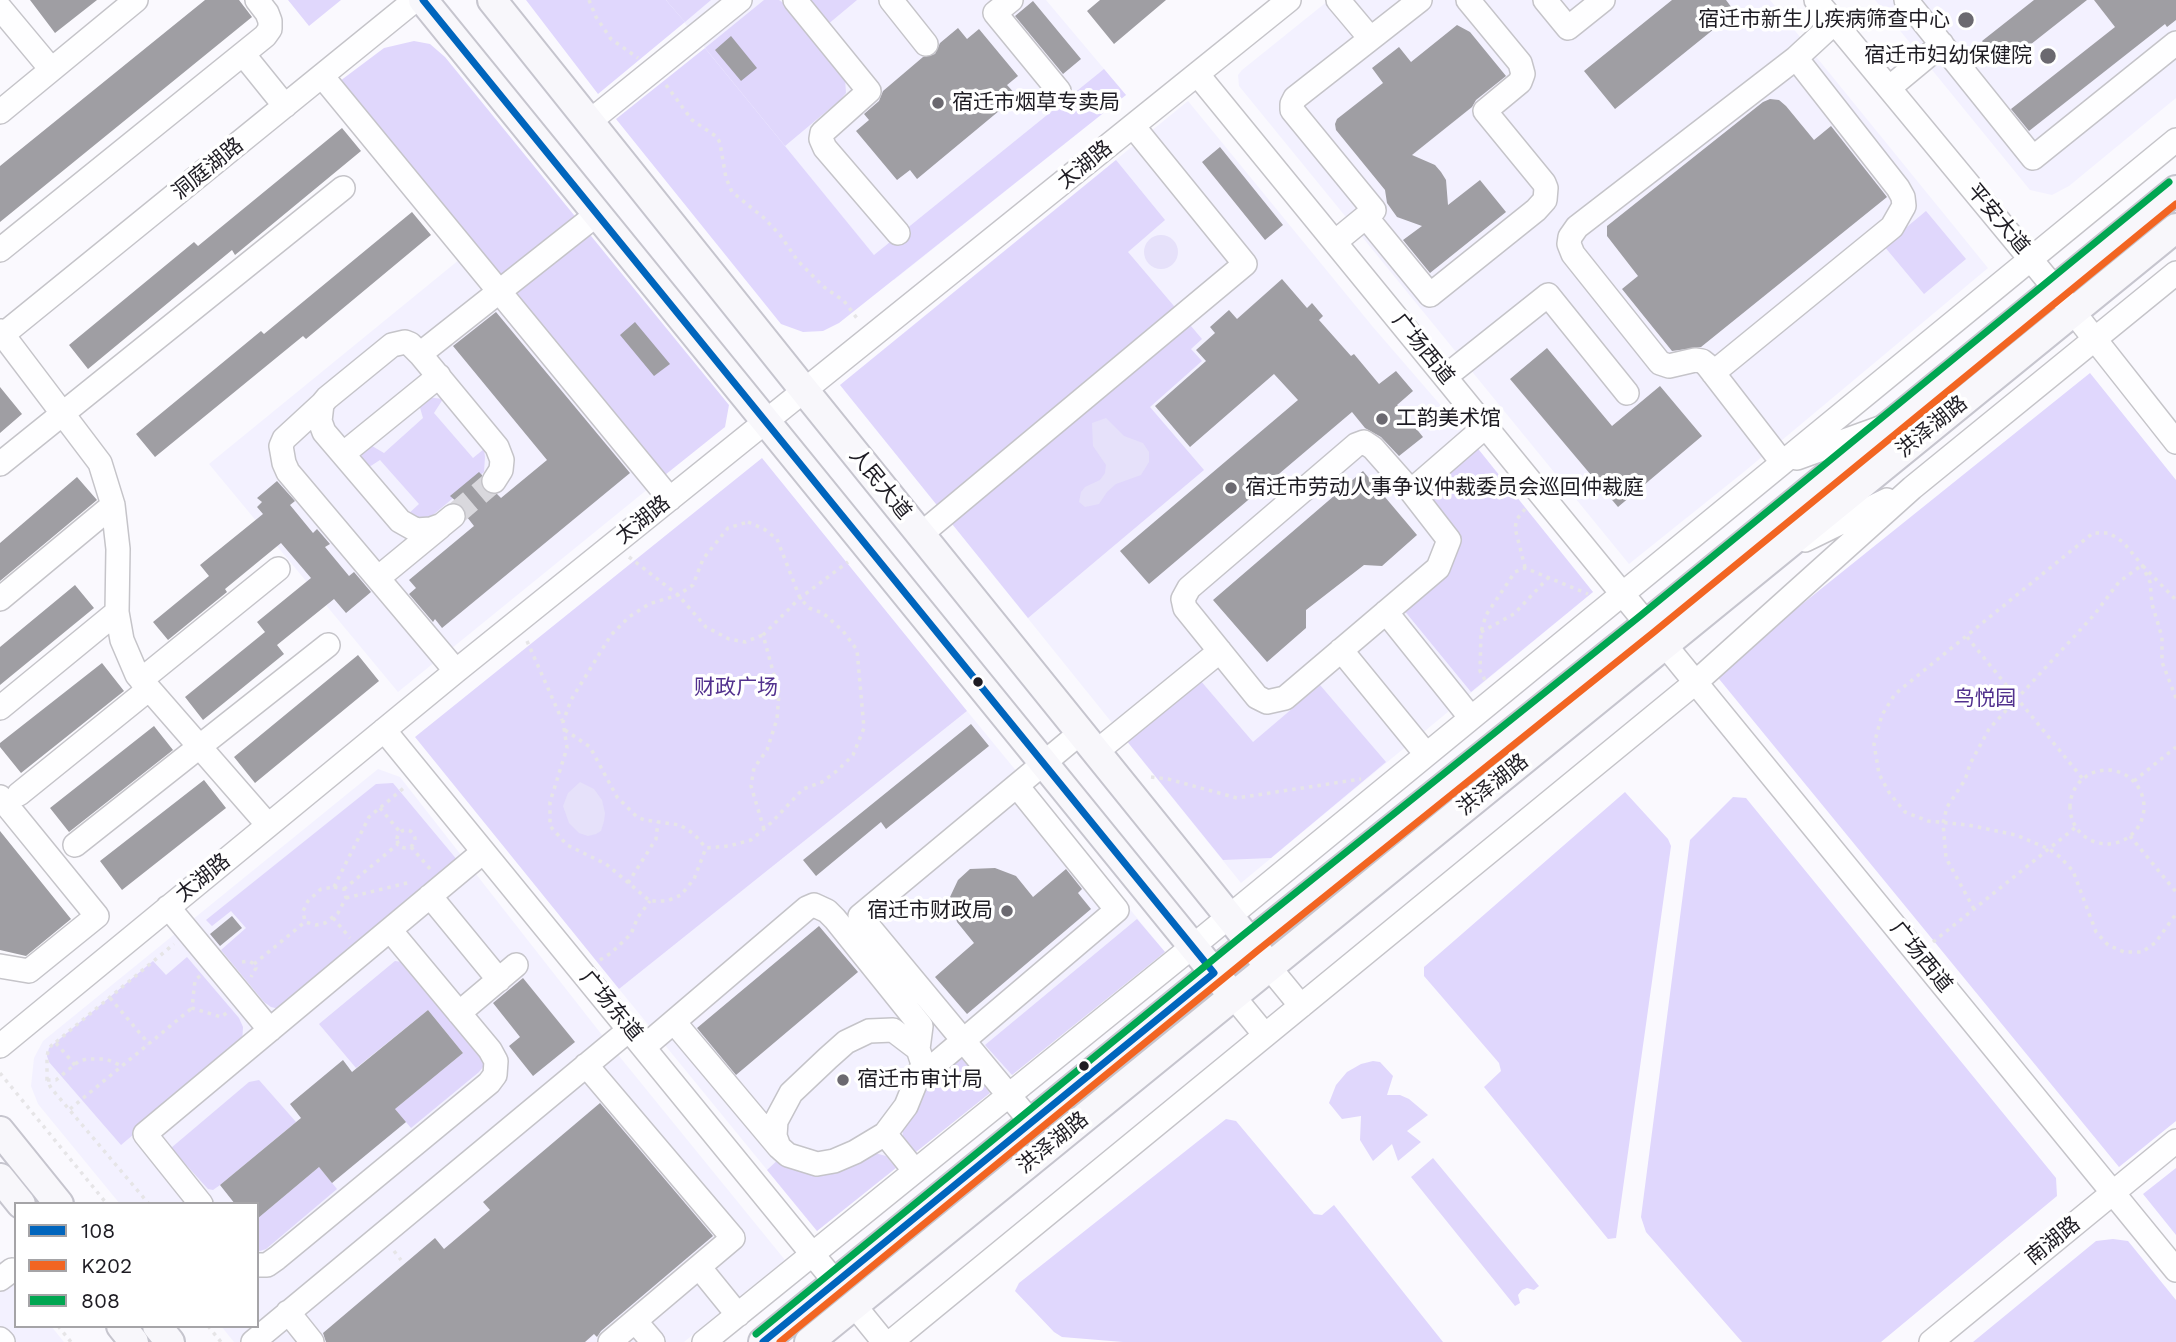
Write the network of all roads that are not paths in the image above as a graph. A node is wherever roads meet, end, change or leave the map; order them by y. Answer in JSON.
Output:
{"nodes":[{"id":1,"x":8,"y":0,"type":"edge"},
{"id":2,"x":136,"y":0,"type":"edge"},
{"id":3,"x":257,"y":0,"type":"edge"},
{"id":4,"x":415,"y":0,"type":"edge"},
{"id":5,"x":423,"y":0,"type":"edge"},
{"id":6,"x":492,"y":0,"type":"edge"},
{"id":7,"x":740,"y":0,"type":"edge"},
{"id":8,"x":795,"y":0,"type":"edge"},
{"id":9,"x":891,"y":0,"type":"edge"},
{"id":10,"x":1011,"y":0,"type":"edge"},
{"id":11,"x":1290,"y":0,"type":"edge"},
{"id":12,"x":1338,"y":0,"type":"edge"},
{"id":13,"x":1420,"y":0,"type":"edge"},
{"id":14,"x":1468,"y":0,"type":"edge"},
{"id":15,"x":1545,"y":0,"type":"edge"},
{"id":16,"x":1603,"y":0,"type":"edge"},
{"id":17,"x":1816,"y":0,"type":"edge"},
{"id":18,"x":1906,"y":0,"type":"edge"},
{"id":19,"x":0,"y":7,"type":"edge"},
{"id":20,"x":1834,"y":23,"type":"junction"},
{"id":21,"x":1370,"y":38,"type":"junction"},
{"id":22,"x":2176,"y":43,"type":"edge"},
{"id":23,"x":926,"y":44,"type":"dead end"},
{"id":24,"x":1942,"y":44,"type":"junction"},
{"id":25,"x":243,"y":54,"type":"junction"},
{"id":26,"x":1796,"y":58,"type":"junction"},
{"id":27,"x":51,"y":69,"type":"junction"},
{"id":28,"x":1198,"y":75,"type":"junction"},
{"id":29,"x":322,"y":76,"type":"junction"},
{"id":30,"x":1889,"y":88,"type":"junction"},
{"id":31,"x":1059,"y":91,"type":"dead end"},
{"id":32,"x":285,"y":106,"type":"junction"},
{"id":33,"x":0,"y":112,"type":"edge"},
{"id":34,"x":589,"y":122,"type":"junction"},
{"id":35,"x":1133,"y":126,"type":"junction"},
{"id":36,"x":2176,"y":140,"type":"edge"},
{"id":37,"x":344,"y":188,"type":"dead end"},
{"id":38,"x":2176,"y":190,"type":"edge"},
{"id":39,"x":596,"y":215,"type":"junction"},
{"id":40,"x":1366,"y":217,"type":"junction"},
{"id":41,"x":2176,"y":228,"type":"edge"},
{"id":42,"x":898,"y":233,"type":"dead end"},
{"id":43,"x":1335,"y":242,"type":"junction"},
{"id":44,"x":0,"y":250,"type":"edge"},
{"id":45,"x":2030,"y":259,"type":"junction"},
{"id":46,"x":2176,"y":272,"type":"edge"},
{"id":47,"x":2056,"y":290,"type":"junction"},
{"id":48,"x":498,"y":292,"type":"junction"},
{"id":49,"x":2073,"y":312,"type":"junction"},
{"id":50,"x":1,"y":334,"type":"edge"},
{"id":51,"x":2095,"y":340,"type":"junction"},
{"id":52,"x":420,"y":354,"type":"junction"},
{"id":53,"x":1713,"y":373,"type":"junction"},
{"id":54,"x":439,"y":376,"type":"junction"},
{"id":55,"x":1445,"y":377,"type":"junction"},
{"id":56,"x":804,"y":390,"type":"junction"},
{"id":57,"x":1627,"y":393,"type":"dead end"},
{"id":58,"x":322,"y":404,"type":"junction"},
{"id":59,"x":63,"y":414,"type":"junction"},
{"id":60,"x":764,"y":422,"type":"junction"},
{"id":61,"x":1893,"y":423,"type":"junction"},
{"id":62,"x":1486,"y":426,"type":"junction"},
{"id":63,"x":2176,"y":442,"type":"edge"},
{"id":64,"x":343,"y":454,"type":"junction"},
{"id":65,"x":1781,"y":463,"type":"junction"},
{"id":66,"x":0,"y":464,"type":"edge"},
{"id":67,"x":494,"y":481,"type":"tunnel mouth"},
{"id":68,"x":1912,"y":488,"type":"junction"},
{"id":69,"x":1411,"y":491,"type":"junction"},
{"id":70,"x":670,"y":499,"type":"junction"},
{"id":71,"x":113,"y":505,"type":"junction"},
{"id":72,"x":920,"y":535,"type":"junction"},
{"id":73,"x":1779,"y":552,"type":"junction"},
{"id":74,"x":278,"y":569,"type":"dead end"},
{"id":75,"x":378,"y":578,"type":"junction"},
{"id":76,"x":0,"y":599,"type":"edge"},
{"id":77,"x":1616,"y":599,"type":"junction"},
{"id":78,"x":117,"y":612,"type":"junction"},
{"id":79,"x":1386,"y":612,"type":"junction"},
{"id":80,"x":1647,"y":624,"type":"junction"},
{"id":81,"x":328,"y":645,"type":"dead end"},
{"id":82,"x":1665,"y":645,"type":"junction"},
{"id":83,"x":1341,"y":650,"type":"junction"},
{"id":84,"x":1220,"y":651,"type":"junction"},
{"id":85,"x":456,"y":671,"type":"junction"},
{"id":86,"x":1696,"y":682,"type":"junction"},
{"id":87,"x":145,"y":685,"type":"junction"},
{"id":88,"x":0,"y":708,"type":"edge"},
{"id":89,"x":1471,"y":718,"type":"junction"},
{"id":90,"x":384,"y":730,"type":"junction"},
{"id":91,"x":1088,"y":742,"type":"junction"},
{"id":92,"x":199,"y":747,"type":"junction"},
{"id":93,"x":1426,"y":754,"type":"junction"},
{"id":94,"x":1043,"y":764,"type":"junction"},
{"id":95,"x":1017,"y":786,"type":"junction"},
{"id":96,"x":9,"y":795,"type":"edge"},
{"id":97,"x":268,"y":825,"type":"junction"},
{"id":98,"x":75,"y":845,"type":"dead end"},
{"id":99,"x":483,"y":852,"type":"junction"},
{"id":100,"x":431,"y":878,"type":"junction"},
{"id":101,"x":169,"y":907,"type":"junction"},
{"id":102,"x":97,"y":916,"type":"junction"},
{"id":103,"x":1229,"y":917,"type":"junction"},
{"id":104,"x":390,"y":930,"type":"junction"},
{"id":105,"x":1250,"y":943,"type":"junction"},
{"id":106,"x":121,"y":946,"type":"junction"},
{"id":107,"x":1192,"y":947,"type":"junction"},
{"id":108,"x":0,"y":966,"type":"edge"},
{"id":109,"x":1269,"y":967,"type":"junction"},
{"id":110,"x":1213,"y":973,"type":"junction"},
{"id":111,"x":1233,"y":996,"type":"junction"},
{"id":112,"x":1301,"y":1006,"type":"junction"},
{"id":113,"x":459,"y":1013,"type":"junction"},
{"id":114,"x":674,"y":1022,"type":"junction"},
{"id":115,"x":630,"y":1029,"type":"junction"},
{"id":116,"x":270,"y":1030,"type":"junction"},
{"id":117,"x":1265,"y":1035,"type":"junction"},
{"id":118,"x":963,"y":1041,"type":"junction"},
{"id":119,"x":0,"y":1046,"type":"edge"},
{"id":120,"x":645,"y":1047,"type":"junction"},
{"id":121,"x":918,"y":1049,"type":"junction"},
{"id":122,"x":586,"y":1065,"type":"junction"},
{"id":123,"x":919,"y":1079,"type":"junction"},
{"id":124,"x":1008,"y":1096,"type":"junction"},
{"id":125,"x":1031,"y":1122,"type":"junction"},
{"id":126,"x":0,"y":1131,"type":"edge"},
{"id":127,"x":885,"y":1134,"type":"junction"},
{"id":128,"x":2176,"y":1141,"type":"edge"},
{"id":129,"x":779,"y":1147,"type":"junction"},
{"id":130,"x":915,"y":1171,"type":"junction"},
{"id":131,"x":0,"y":1178,"type":"edge"},
{"id":132,"x":2113,"y":1192,"type":"junction"},
{"id":133,"x":19,"y":1202,"type":"edge"},
{"id":134,"x":57,"y":1202,"type":"edge"},
{"id":135,"x":199,"y":1202,"type":"edge"},
{"id":136,"x":813,"y":1254,"type":"junction"},
{"id":137,"x":259,"y":1265,"type":"edge"},
{"id":138,"x":699,"y":1267,"type":"junction"},
{"id":139,"x":2176,"y":1270,"type":"edge"},
{"id":140,"x":836,"y":1283,"type":"junction"},
{"id":141,"x":854,"y":1306,"type":"junction"},
{"id":142,"x":288,"y":1312,"type":"junction"},
{"id":143,"x":738,"y":1315,"type":"junction"},
{"id":144,"x":635,"y":1321,"type":"junction"},
{"id":145,"x":123,"y":1328,"type":"edge"},
{"id":146,"x":159,"y":1328,"type":"edge"},
{"id":147,"x":134,"y":1342,"type":"edge"},
{"id":148,"x":170,"y":1342,"type":"edge"},
{"id":149,"x":253,"y":1342,"type":"edge"},
{"id":150,"x":313,"y":1342,"type":"edge"},
{"id":151,"x":610,"y":1342,"type":"edge"},
{"id":152,"x":653,"y":1342,"type":"edge"},
{"id":153,"x":704,"y":1342,"type":"edge"},
{"id":154,"x":763,"y":1342,"type":"edge"},
{"id":155,"x":810,"y":1342,"type":"edge"},
{"id":156,"x":884,"y":1342,"type":"edge"},
{"id":157,"x":891,"y":1342,"type":"edge"},
{"id":158,"x":1931,"y":1342,"type":"edge"}],
"edges":[{"from":1,"to":19,"type":"street"},
{"from":2,"to":27,"type":"street"},
{"from":3,"to":25,"type":"street"},
{"from":4,"to":29,"type":"street","name":"洞庭湖路"},
{"from":5,"to":39,"type":"main road"},
{"from":6,"to":34,"type":"main road","name":"人民大道"},
{"from":7,"to":34,"type":"street"},
{"from":8,"to":42,"type":"street"},
{"from":9,"to":23,"type":"street"},
{"from":10,"to":31,"type":"street"},
{"from":11,"to":28,"type":"street","name":"太湖路"},
{"from":12,"to":21,"type":"street"},
{"from":13,"to":21,"type":"street"},
{"from":14,"to":40,"type":"street"},
{"from":15,"to":16,"type":"street"},
{"from":17,"to":20,"type":"street","name":"平安大道"},
{"from":18,"to":24,"type":"street"},
{"from":19,"to":27,"type":"street"},
{"from":20,"to":26,"type":"street"},
{"from":20,"to":30,"type":"street","name":"平安大道"},
{"from":21,"to":40,"type":"street"},
{"from":22,"to":24,"type":"street"},
{"from":24,"to":30,"type":"street"},
{"from":25,"to":32,"type":"street"},
{"from":25,"to":44,"type":"street"},
{"from":26,"to":53,"type":"street"},
{"from":26,"to":53,"type":"street"},
{"from":27,"to":33,"type":"street"},
{"from":28,"to":35,"type":"street","name":"太湖路"},
{"from":28,"to":43,"type":"street","name":"广场西道"},
{"from":29,"to":32,"type":"street","name":"洞庭湖路"},
{"from":29,"to":48,"type":"street"},
{"from":30,"to":45,"type":"street","name":"平安大道"},
{"from":32,"to":50,"type":"street","name":"洞庭湖路"},
{"from":34,"to":56,"type":"main road","name":"人民大道"},
{"from":35,"to":56,"type":"street","name":"太湖路"},
{"from":35,"to":72,"type":"street"},
{"from":36,"to":45,"type":"street"},
{"from":37,"to":59,"type":"street"},
{"from":38,"to":47,"type":"main road","name":"洪泽湖路"},
{"from":39,"to":48,"type":"street"},
{"from":39,"to":60,"type":"main road"},
{"from":40,"to":43,"type":"street"},
{"from":41,"to":49,"type":"main road","name":"洪泽湖路"},
{"from":43,"to":55,"type":"street","name":"广场西道"},
{"from":45,"to":47,"type":"street","name":"平安大道"},
{"from":45,"to":65,"type":"street"},
{"from":46,"to":51,"type":"street"},
{"from":47,"to":49,"type":"street","name":"平安大道"},
{"from":47,"to":61,"type":"main road","name":"洪泽湖路"},
{"from":48,"to":52,"type":"street"},
{"from":48,"to":70,"type":"street"},
{"from":49,"to":51,"type":"street","name":"平安大道"},
{"from":49,"to":73,"type":"main road","name":"洪泽湖路"},
{"from":50,"to":59,"type":"street"},
{"from":51,"to":63,"type":"street","name":"平安大道"},
{"from":51,"to":68,"type":"street"},
{"from":52,"to":54,"type":"street"},
{"from":52,"to":58,"type":"street"},
{"from":53,"to":65,"type":"street"},
{"from":54,"to":64,"type":"street"},
{"from":54,"to":67,"type":"street"},
{"from":55,"to":57,"type":"street"},
{"from":55,"to":62,"type":"street","name":"广场西道"},
{"from":56,"to":60,"type":"street","name":"太湖路"},
{"from":56,"to":72,"type":"main road","name":"人民大道"},
{"from":58,"to":64,"type":"street"},
{"from":58,"to":75,"type":"street"},
{"from":59,"to":66,"type":"street"},
{"from":59,"to":71,"type":"street"},
{"from":60,"to":70,"type":"street","name":"太湖路"},
{"from":60,"to":94,"type":"main road"},
{"from":61,"to":65,"type":"street"},
{"from":61,"to":80,"type":"main road","name":"洪泽湖路"},
{"from":62,"to":69,"type":"street"},
{"from":62,"to":77,"type":"street","name":"广场西道"},
{"from":64,"to":75,"type":"street"},
{"from":65,"to":77,"type":"street"},
{"from":68,"to":73,"type":"street"},
{"from":68,"to":86,"type":"street"},
{"from":69,"to":79,"type":"street"},
{"from":69,"to":84,"type":"street"},
{"from":70,"to":85,"type":"street","name":"太湖路"},
{"from":71,"to":76,"type":"street"},
{"from":71,"to":78,"type":"street"},
{"from":72,"to":91,"type":"main road","name":"人民大道"},
{"from":73,"to":82,"type":"main road","name":"洪泽湖路"},
{"from":74,"to":87,"type":"street"},
{"from":75,"to":85,"type":"street"},
{"from":77,"to":80,"type":"street","name":"广场西道"},
{"from":77,"to":89,"type":"street"},
{"from":78,"to":87,"type":"street"},
{"from":78,"to":88,"type":"street"},
{"from":79,"to":83,"type":"street"},
{"from":79,"to":89,"type":"street"},
{"from":80,"to":105,"type":"main road","name":"洪泽湖路"},
{"from":81,"to":92,"type":"street"},
{"from":82,"to":86,"type":"street","name":"广场西道"},
{"from":82,"to":109,"type":"main road","name":"洪泽湖路"},
{"from":83,"to":84,"type":"street"},
{"from":83,"to":93,"type":"street"},
{"from":84,"to":91,"type":"street"},
{"from":85,"to":90,"type":"street","name":"太湖路"},
{"from":86,"to":112,"type":"street"},
{"from":86,"to":132,"type":"street","name":"广场西道"},
{"from":87,"to":92,"type":"street"},
{"from":87,"to":96,"type":"street"},
{"from":89,"to":93,"type":"street"},
{"from":90,"to":97,"type":"street","name":"太湖路"},
{"from":90,"to":99,"type":"street","name":"广场东道"},
{"from":91,"to":94,"type":"street"},
{"from":91,"to":103,"type":"main road","name":"人民大道"},
{"from":92,"to":97,"type":"street"},
{"from":92,"to":98,"type":"street"},
{"from":93,"to":103,"type":"street"},
{"from":94,"to":95,"type":"street"},
{"from":94,"to":107,"type":"main road"},
{"from":95,"to":118,"type":"street"},
{"from":95,"to":118,"type":"street"},
{"from":96,"to":102,"type":"street"},
{"from":97,"to":101,"type":"street","name":"太湖路"},
{"from":99,"to":100,"type":"street"},
{"from":99,"to":115,"type":"street","name":"广场东道"},
{"from":100,"to":104,"type":"street"},
{"from":100,"to":113,"type":"street"},
{"from":101,"to":106,"type":"street","name":"太湖路"},
{"from":101,"to":116,"type":"street"},
{"from":102,"to":106,"type":"street"},
{"from":102,"to":108,"type":"street"},
{"from":103,"to":105,"type":"main road","name":"人民大道"},
{"from":103,"to":107,"type":"street"},
{"from":104,"to":113,"type":"street"},
{"from":104,"to":116,"type":"street"},
{"from":105,"to":109,"type":"main road","name":"人民大道"},
{"from":105,"to":110,"type":"main road","name":"洪泽湖路"},
{"from":106,"to":119,"type":"street","name":"太湖路"},
{"from":107,"to":110,"type":"main road"},
{"from":107,"to":124,"type":"street"},
{"from":109,"to":111,"type":"main road","name":"洪泽湖路"},
{"from":109,"to":112,"type":"street"},
{"from":110,"to":111,"type":"main road"},
{"from":110,"to":125,"type":"main road","name":"洪泽湖路"},
{"from":111,"to":117,"type":"street"},
{"from":111,"to":141,"type":"main road","name":"洪泽湖路"},
{"from":112,"to":117,"type":"street"},
{"from":113,"to":137,"type":"street"},
{"from":114,"to":120,"type":"street"},
{"from":114,"to":121,"type":"street"},
{"from":114,"to":129,"type":"street"},
{"from":115,"to":120,"type":"street","name":"广场东道"},
{"from":115,"to":122,"type":"street"},
{"from":116,"to":135,"type":"street"},
{"from":117,"to":157,"type":"street"},
{"from":118,"to":123,"type":"street"},
{"from":118,"to":124,"type":"street"},
{"from":120,"to":136,"type":"street","name":"广场东道"},
{"from":121,"to":123,"type":"street"},
{"from":121,"to":129,"type":"street"},
{"from":122,"to":138,"type":"street"},
{"from":122,"to":142,"type":"street"},
{"from":123,"to":127,"type":"street"},
{"from":124,"to":125,"type":"street"},
{"from":124,"to":130,"type":"street"},
{"from":125,"to":140,"type":"main road","name":"洪泽湖路"},
{"from":126,"to":134,"type":"main road"},
{"from":127,"to":129,"type":"street"},
{"from":127,"to":130,"type":"street"},
{"from":128,"to":132,"type":"street","name":"南湖路"},
{"from":130,"to":136,"type":"street"},
{"from":131,"to":133,"type":"main road"},
{"from":132,"to":139,"type":"street","name":"广场西道"},
{"from":132,"to":158,"type":"street","name":"南湖路"},
{"from":136,"to":140,"type":"street","name":"广场东道"},
{"from":136,"to":143,"type":"street"},
{"from":138,"to":143,"type":"street"},
{"from":138,"to":144,"type":"street"},
{"from":140,"to":154,"type":"main road","name":"洪泽湖路"},
{"from":141,"to":155,"type":"main road","name":"洪泽湖路"},
{"from":141,"to":156,"type":"street"},
{"from":142,"to":149,"type":"street"},
{"from":142,"to":150,"type":"street"},
{"from":143,"to":153,"type":"street"},
{"from":144,"to":151,"type":"street"},
{"from":144,"to":152,"type":"street"},
{"from":145,"to":147,"type":"main road"},
{"from":146,"to":148,"type":"main road"}]}
